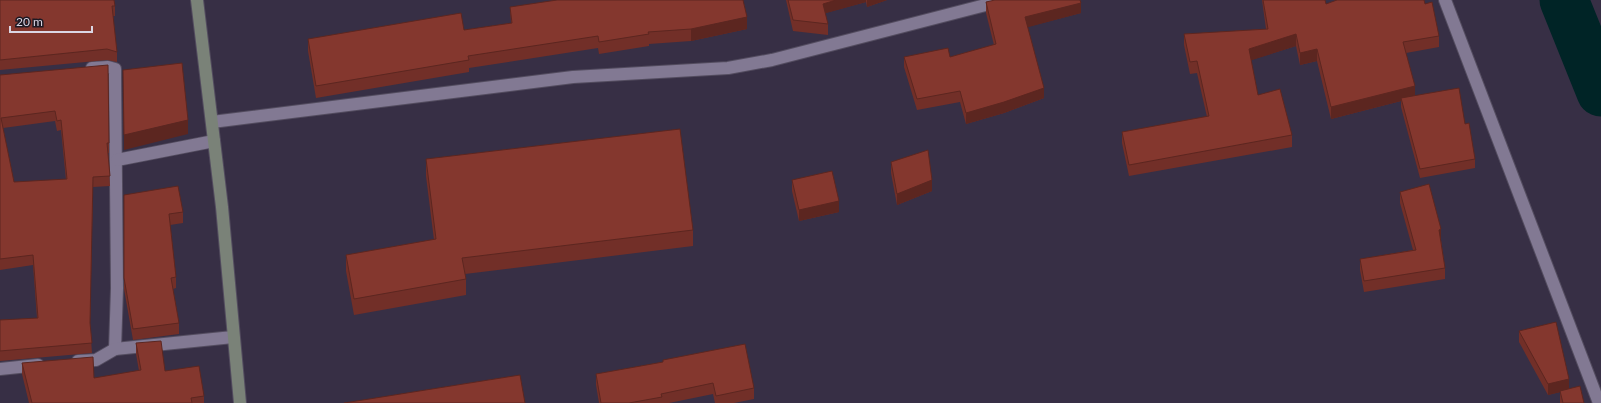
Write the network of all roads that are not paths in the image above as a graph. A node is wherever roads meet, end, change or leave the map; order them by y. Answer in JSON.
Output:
{"nodes":[{"id":1,"x":197,"y":0,"type":"edge"},
{"id":2,"x":1005,"y":0,"type":"edge"},
{"id":3,"x":1445,"y":0,"type":"edge"},
{"id":4,"x":81,"y":69,"type":"edge"},
{"id":5,"x":212,"y":122,"type":"junction"},
{"id":6,"x":214,"y":140,"type":"junction"},
{"id":7,"x":117,"y":160,"type":"junction"},
{"id":8,"x":233,"y":337,"type":"junction"},
{"id":9,"x":115,"y":349,"type":"junction"},
{"id":10,"x":66,"y":363,"type":"edge"},
{"id":11,"x":52,"y":364,"type":"edge"},
{"id":12,"x":0,"y":369,"type":"edge"},
{"id":13,"x":240,"y":403,"type":"edge"},
{"id":14,"x":1599,"y":403,"type":"edge"}],
"edges":[{"from":1,"to":5,"type":"main road"},
{"from":2,"to":5,"type":"street"},
{"from":3,"to":14,"type":"street"},
{"from":4,"to":7,"type":"street"},
{"from":5,"to":6,"type":"main road"},
{"from":6,"to":7,"type":"street"},
{"from":6,"to":8,"type":"main road"},
{"from":7,"to":9,"type":"street"},
{"from":8,"to":9,"type":"street"},
{"from":8,"to":13,"type":"main road"},
{"from":9,"to":10,"type":"street"},
{"from":11,"to":12,"type":"street"}]}
